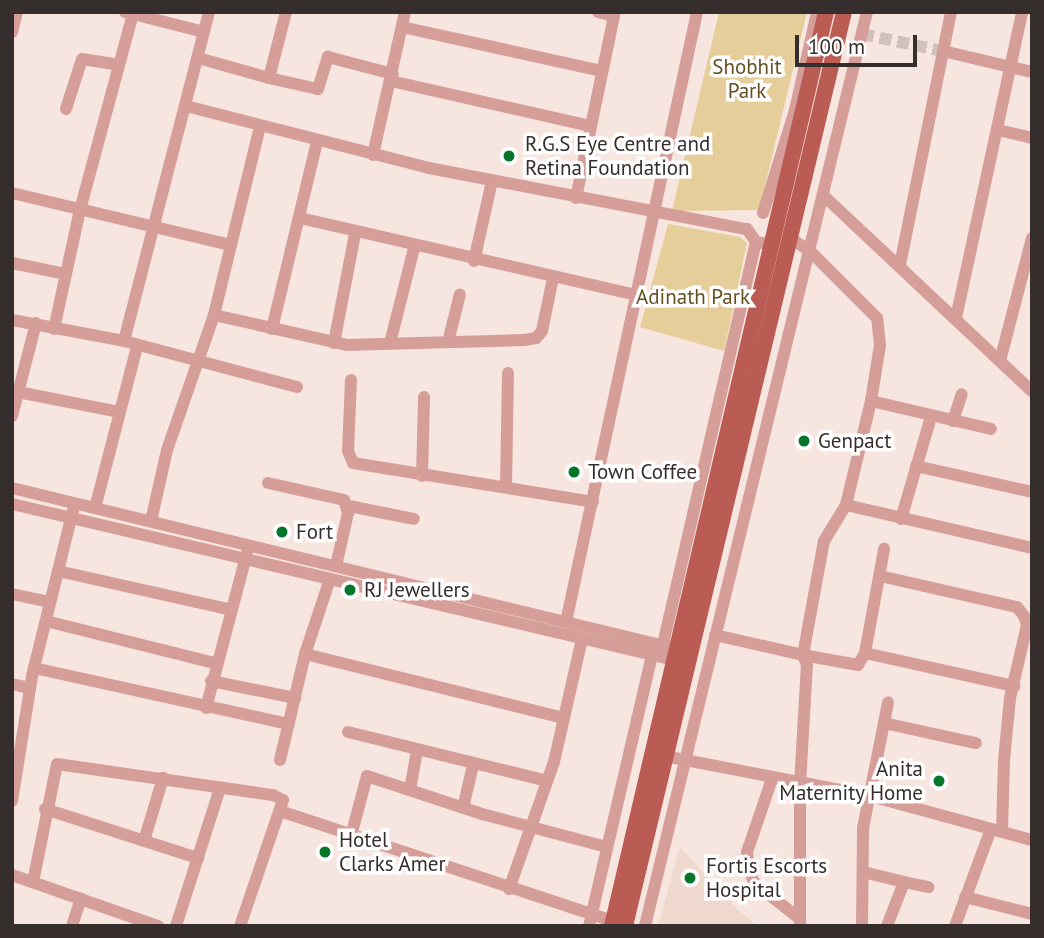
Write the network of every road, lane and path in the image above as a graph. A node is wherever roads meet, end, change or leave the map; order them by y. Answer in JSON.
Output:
{"nodes":[{"id":1,"x":17,"y":12,"type":"edge"},
{"id":2,"x":209,"y":12,"type":"edge"},
{"id":3,"x":286,"y":12,"type":"edge"},
{"id":4,"x":405,"y":12,"type":"edge"},
{"id":5,"x":598,"y":12,"type":"edge"},
{"id":6,"x":697,"y":12,"type":"edge"},
{"id":7,"x":817,"y":12,"type":"edge"},
{"id":8,"x":826,"y":12,"type":"edge"},
{"id":9,"x":867,"y":12,"type":"edge"},
{"id":10,"x":951,"y":12,"type":"edge"},
{"id":11,"x":1022,"y":12,"type":"edge"},
{"id":12,"x":129,"y":13,"type":"edge"},
{"id":13,"x":615,"y":14,"type":"edge"},
{"id":14,"x":842,"y":20,"type":"edge"},
{"id":15,"x":402,"y":27,"type":"junction"},
{"id":16,"x":12,"y":32,"type":"edge"},
{"id":17,"x":204,"y":32,"type":"junction"},
{"id":18,"x":862,"y":34,"type":"junction"},
{"id":19,"x":943,"y":51,"type":"junction"},
{"id":20,"x":198,"y":58,"type":"junction"},
{"id":21,"x":119,"y":65,"type":"junction"},
{"id":22,"x":1012,"y":67,"type":"junction"},
{"id":23,"x":602,"y":71,"type":"junction"},
{"id":24,"x":1032,"y":72,"type":"edge"},
{"id":25,"x":269,"y":78,"type":"junction"},
{"id":26,"x":392,"y":78,"type":"junction"},
{"id":27,"x":186,"y":106,"type":"junction"},
{"id":28,"x":66,"y":108,"type":"dead end"},
{"id":29,"x":260,"y":126,"type":"junction"},
{"id":30,"x":591,"y":126,"type":"junction"},
{"id":31,"x":998,"y":130,"type":"junction"},
{"id":32,"x":1032,"y":138,"type":"edge"},
{"id":33,"x":317,"y":142,"type":"junction"},
{"id":34,"x":789,"y":144,"type":"junction"},
{"id":35,"x":373,"y":155,"type":"junction"},
{"id":36,"x":492,"y":181,"type":"junction"},
{"id":37,"x":12,"y":193,"type":"edge"},
{"id":38,"x":576,"y":198,"type":"junction"},
{"id":39,"x":822,"y":202,"type":"junction"},
{"id":40,"x":80,"y":210,"type":"junction"},
{"id":41,"x":651,"y":214,"type":"junction"},
{"id":42,"x":769,"y":215,"type":"junction"},
{"id":43,"x":300,"y":218,"type":"junction"},
{"id":44,"x":153,"y":229,"type":"junction"},
{"id":45,"x":747,"y":229,"type":"junction"},
{"id":46,"x":355,"y":234,"type":"junction"},
{"id":47,"x":1032,"y":238,"type":"edge"},
{"id":48,"x":792,"y":239,"type":"junction"},
{"id":49,"x":763,"y":243,"type":"junction"},
{"id":50,"x":230,"y":246,"type":"junction"},
{"id":51,"x":414,"y":248,"type":"junction"},
{"id":52,"x":811,"y":252,"type":"junction"},
{"id":53,"x":474,"y":261,"type":"junction"},
{"id":54,"x":12,"y":263,"type":"edge"},
{"id":55,"x":900,"y":265,"type":"junction"},
{"id":56,"x":65,"y":274,"type":"junction"},
{"id":57,"x":553,"y":278,"type":"junction"},
{"id":58,"x":460,"y":294,"type":"dead end"},
{"id":59,"x":636,"y":295,"type":"junction"},
{"id":60,"x":214,"y":315,"type":"junction"},
{"id":61,"x":956,"y":318,"type":"junction"},
{"id":62,"x":12,"y":320,"type":"edge"},
{"id":63,"x":36,"y":323,"type":"junction"},
{"id":64,"x":54,"y":328,"type":"junction"},
{"id":65,"x":272,"y":329,"type":"junction"},
{"id":66,"x":124,"y":341,"type":"junction"},
{"id":67,"x":448,"y":342,"type":"junction"},
{"id":68,"x":334,"y":343,"type":"junction"},
{"id":69,"x":390,"y":343,"type":"junction"},
{"id":70,"x":137,"y":347,"type":"junction"},
{"id":71,"x":1000,"y":361,"type":"junction"},
{"id":72,"x":198,"y":363,"type":"junction"},
{"id":73,"x":508,"y":373,"type":"dead end"},
{"id":74,"x":351,"y":380,"type":"dead end"},
{"id":75,"x":297,"y":387,"type":"dead end"},
{"id":76,"x":1032,"y":391,"type":"edge"},
{"id":77,"x":18,"y":392,"type":"junction"},
{"id":78,"x":962,"y":394,"type":"dead end"},
{"id":79,"x":424,"y":397,"type":"dead end"},
{"id":80,"x":872,"y":401,"type":"junction"},
{"id":81,"x":120,"y":412,"type":"junction"},
{"id":82,"x":12,"y":416,"type":"edge"},
{"id":83,"x":931,"y":417,"type":"junction"},
{"id":84,"x":953,"y":421,"type":"junction"},
{"id":85,"x":991,"y":429,"type":"dead end"},
{"id":86,"x":916,"y":466,"type":"junction"},
{"id":87,"x":422,"y":476,"type":"junction"},
{"id":88,"x":268,"y":483,"type":"dead end"},
{"id":89,"x":506,"y":487,"type":"junction"},
{"id":90,"x":12,"y":488,"type":"edge"},
{"id":91,"x":1032,"y":492,"type":"edge"},
{"id":92,"x":593,"y":502,"type":"junction"},
{"id":93,"x":75,"y":503,"type":"junction"},
{"id":94,"x":12,"y":504,"type":"edge"},
{"id":95,"x":846,"y":505,"type":"junction"},
{"id":96,"x":349,"y":506,"type":"junction"},
{"id":97,"x":95,"y":508,"type":"junction"},
{"id":98,"x":71,"y":518,"type":"junction"},
{"id":99,"x":414,"y":519,"type":"dead end"},
{"id":100,"x":901,"y":519,"type":"junction"},
{"id":101,"x":151,"y":521,"type":"junction"},
{"id":102,"x":249,"y":545,"type":"junction"},
{"id":103,"x":1032,"y":548,"type":"edge"},
{"id":104,"x":884,"y":549,"type":"dead end"},
{"id":105,"x":245,"y":559,"type":"junction"},
{"id":106,"x":336,"y":566,"type":"junction"},
{"id":107,"x":58,"y":570,"type":"junction"},
{"id":108,"x":880,"y":576,"type":"junction"},
{"id":109,"x":330,"y":579,"type":"junction"},
{"id":110,"x":12,"y":594,"type":"edge"},
{"id":111,"x":50,"y":602,"type":"junction"},
{"id":112,"x":232,"y":610,"type":"junction"},
{"id":113,"x":46,"y":621,"type":"junction"},
{"id":114,"x":566,"y":622,"type":"junction"},
{"id":115,"x":715,"y":635,"type":"junction"},
{"id":116,"x":582,"y":639,"type":"junction"},
{"id":117,"x":864,"y":653,"type":"junction"},
{"id":118,"x":305,"y":654,"type":"junction"},
{"id":119,"x":672,"y":655,"type":"junction"},
{"id":120,"x":803,"y":655,"type":"junction"},
{"id":121,"x":215,"y":663,"type":"junction"},
{"id":122,"x":34,"y":668,"type":"junction"},
{"id":123,"x":211,"y":681,"type":"junction"},
{"id":124,"x":12,"y":684,"type":"edge"},
{"id":125,"x":1014,"y":685,"type":"junction"},
{"id":126,"x":30,"y":688,"type":"junction"},
{"id":127,"x":295,"y":698,"type":"junction"},
{"id":128,"x":888,"y":702,"type":"dead end"},
{"id":129,"x":206,"y":708,"type":"junction"},
{"id":130,"x":563,"y":718,"type":"junction"},
{"id":131,"x":884,"y":723,"type":"junction"},
{"id":132,"x":289,"y":724,"type":"junction"},
{"id":133,"x":348,"y":732,"type":"dead end"},
{"id":134,"x":976,"y":743,"type":"dead end"},
{"id":135,"x":418,"y":751,"type":"junction"},
{"id":136,"x":15,"y":756,"type":"edge"},
{"id":137,"x":664,"y":756,"type":"junction"},
{"id":138,"x":280,"y":760,"type":"dead end"},
{"id":139,"x":685,"y":760,"type":"junction"},
{"id":140,"x":473,"y":765,"type":"junction"},
{"id":141,"x":163,"y":778,"type":"junction"},
{"id":142,"x":772,"y":779,"type":"junction"},
{"id":143,"x":547,"y":781,"type":"junction"},
{"id":144,"x":800,"y":785,"type":"junction"},
{"id":145,"x":220,"y":788,"type":"junction"},
{"id":146,"x":410,"y":790,"type":"junction"},
{"id":147,"x":867,"y":795,"type":"junction"},
{"id":148,"x":12,"y":801,"type":"edge"},
{"id":149,"x":463,"y":808,"type":"junction"},
{"id":150,"x":45,"y":810,"type":"junction"},
{"id":151,"x":279,"y":811,"type":"junction"},
{"id":152,"x":533,"y":829,"type":"junction"},
{"id":153,"x":997,"y":831,"type":"junction"},
{"id":154,"x":351,"y":836,"type":"junction"},
{"id":155,"x":144,"y":841,"type":"junction"},
{"id":156,"x":1032,"y":841,"type":"edge"},
{"id":157,"x":607,"y":847,"type":"junction"},
{"id":158,"x":198,"y":858,"type":"junction"},
{"id":159,"x":863,"y":872,"type":"junction"},
{"id":160,"x":12,"y":875,"type":"edge"},
{"id":161,"x":33,"y":882,"type":"junction"},
{"id":162,"x":904,"y":882,"type":"junction"},
{"id":163,"x":928,"y":887,"type":"dead end"},
{"id":164,"x":509,"y":889,"type":"junction"},
{"id":165,"x":965,"y":897,"type":"junction"},
{"id":166,"x":81,"y":898,"type":"junction"},
{"id":167,"x":1032,"y":914,"type":"edge"},
{"id":168,"x":590,"y":920,"type":"edge"},
{"id":169,"x":800,"y":922,"type":"edge"},
{"id":170,"x":616,"y":924,"type":"edge"},
{"id":171,"x":154,"y":925,"type":"edge"},
{"id":172,"x":72,"y":926,"type":"edge"},
{"id":173,"x":176,"y":926,"type":"edge"},
{"id":174,"x":240,"y":926,"type":"edge"},
{"id":175,"x":645,"y":926,"type":"edge"},
{"id":176,"x":862,"y":926,"type":"edge"},
{"id":177,"x":887,"y":926,"type":"edge"},
{"id":178,"x":955,"y":926,"type":"edge"}],
"edges":[{"from":1,"to":16,"type":"street"},
{"from":2,"to":17,"type":"street"},
{"from":3,"to":25,"type":"street"},
{"from":4,"to":15,"type":"street"},
{"from":5,"to":13,"type":"street"},
{"from":6,"to":41,"type":"street"},
{"from":7,"to":34,"type":"street"},
{"from":8,"to":34,"type":"main road"},
{"from":9,"to":18,"type":"street"},
{"from":10,"to":19,"type":"street"},
{"from":11,"to":22,"type":"street"},
{"from":12,"to":17,"type":"street"},
{"from":12,"to":21,"type":"street"},
{"from":13,"to":23,"type":"street"},
{"from":14,"to":18,"type":"street"},
{"from":14,"to":48,"type":"main road"},
{"from":15,"to":23,"type":"street"},
{"from":15,"to":26,"type":"street"},
{"from":17,"to":20,"type":"street"},
{"from":18,"to":39,"type":"street"},
{"from":19,"to":22,"type":"street"},
{"from":19,"to":55,"type":"street"},
{"from":20,"to":25,"type":"street"},
{"from":20,"to":27,"type":"street"},
{"from":21,"to":28,"type":"street"},
{"from":21,"to":40,"type":"street"},
{"from":22,"to":24,"type":"street"},
{"from":22,"to":31,"type":"street"},
{"from":23,"to":30,"type":"street"},
{"from":25,"to":26,"type":"street"},
{"from":26,"to":30,"type":"street"},
{"from":26,"to":35,"type":"street"},
{"from":27,"to":29,"type":"street"},
{"from":27,"to":44,"type":"street"},
{"from":29,"to":33,"type":"street"},
{"from":29,"to":50,"type":"street"},
{"from":30,"to":38,"type":"street"},
{"from":31,"to":32,"type":"street"},
{"from":31,"to":61,"type":"street"},
{"from":33,"to":35,"type":"street"},
{"from":33,"to":43,"type":"street"},
{"from":34,"to":42,"type":"main road"},
{"from":34,"to":42,"type":"street"},
{"from":35,"to":36,"type":"street"},
{"from":36,"to":38,"type":"street"},
{"from":36,"to":53,"type":"street"},
{"from":37,"to":40,"type":"street"},
{"from":38,"to":41,"type":"street"},
{"from":39,"to":52,"type":"street"},
{"from":39,"to":55,"type":"street"},
{"from":40,"to":44,"type":"street"},
{"from":40,"to":56,"type":"street"},
{"from":41,"to":45,"type":"street"},
{"from":41,"to":59,"type":"street"},
{"from":42,"to":45,"type":"street"},
{"from":42,"to":49,"type":"main road"},
{"from":43,"to":46,"type":"street"},
{"from":43,"to":65,"type":"street"},
{"from":44,"to":50,"type":"street"},
{"from":44,"to":66,"type":"street"},
{"from":45,"to":49,"type":"street"},
{"from":46,"to":51,"type":"street"},
{"from":46,"to":68,"type":"street"},
{"from":47,"to":71,"type":"street"},
{"from":48,"to":52,"type":"street"},
{"from":48,"to":119,"type":"main road"},
{"from":49,"to":119,"type":"main road"},
{"from":50,"to":60,"type":"street"},
{"from":51,"to":53,"type":"street"},
{"from":51,"to":69,"type":"street"},
{"from":52,"to":80,"type":"street"},
{"from":52,"to":115,"type":"street"},
{"from":53,"to":57,"type":"street"},
{"from":54,"to":56,"type":"street"},
{"from":55,"to":61,"type":"street"},
{"from":56,"to":64,"type":"street"},
{"from":57,"to":59,"type":"street"},
{"from":57,"to":67,"type":"street"},
{"from":58,"to":67,"type":"street"},
{"from":59,"to":92,"type":"street"},
{"from":60,"to":65,"type":"street"},
{"from":60,"to":72,"type":"street"},
{"from":61,"to":71,"type":"street"},
{"from":62,"to":63,"type":"street"},
{"from":63,"to":64,"type":"street"},
{"from":63,"to":77,"type":"street"},
{"from":64,"to":66,"type":"street"},
{"from":65,"to":68,"type":"street"},
{"from":66,"to":70,"type":"street"},
{"from":67,"to":69,"type":"street"},
{"from":68,"to":69,"type":"street"},
{"from":70,"to":72,"type":"street"},
{"from":70,"to":81,"type":"street"},
{"from":71,"to":76,"type":"street"},
{"from":72,"to":75,"type":"street"},
{"from":72,"to":101,"type":"street"},
{"from":73,"to":89,"type":"street"},
{"from":74,"to":87,"type":"street"},
{"from":77,"to":81,"type":"street"},
{"from":77,"to":82,"type":"street"},
{"from":78,"to":84,"type":"street"},
{"from":79,"to":87,"type":"street"},
{"from":80,"to":83,"type":"street"},
{"from":80,"to":95,"type":"street"},
{"from":81,"to":97,"type":"street"},
{"from":83,"to":84,"type":"street"},
{"from":83,"to":86,"type":"street"},
{"from":84,"to":85,"type":"street"},
{"from":86,"to":91,"type":"street"},
{"from":86,"to":100,"type":"street"},
{"from":87,"to":89,"type":"street"},
{"from":88,"to":96,"type":"street"},
{"from":89,"to":92,"type":"street"},
{"from":90,"to":93,"type":"street"},
{"from":92,"to":114,"type":"street"},
{"from":93,"to":97,"type":"street"},
{"from":93,"to":98,"type":"street"},
{"from":94,"to":98,"type":"street"},
{"from":95,"to":100,"type":"street"},
{"from":95,"to":120,"type":"street"},
{"from":96,"to":99,"type":"street"},
{"from":96,"to":106,"type":"street"},
{"from":97,"to":101,"type":"street"},
{"from":98,"to":105,"type":"street"},
{"from":98,"to":107,"type":"street"},
{"from":100,"to":103,"type":"street"},
{"from":101,"to":102,"type":"street"},
{"from":102,"to":105,"type":"street"},
{"from":102,"to":106,"type":"street"},
{"from":104,"to":108,"type":"street"},
{"from":105,"to":109,"type":"street"},
{"from":105,"to":112,"type":"street"},
{"from":106,"to":114,"type":"street"},
{"from":107,"to":111,"type":"street"},
{"from":107,"to":112,"type":"street"},
{"from":108,"to":117,"type":"street"},
{"from":108,"to":125,"type":"street"},
{"from":109,"to":116,"type":"street"},
{"from":109,"to":118,"type":"street"},
{"from":110,"to":111,"type":"street"},
{"from":111,"to":113,"type":"street"},
{"from":112,"to":121,"type":"street"},
{"from":113,"to":121,"type":"street"},
{"from":113,"to":122,"type":"street"},
{"from":114,"to":119,"type":"street"},
{"from":115,"to":120,"type":"street"},
{"from":115,"to":139,"type":"street"},
{"from":116,"to":119,"type":"street"},
{"from":116,"to":130,"type":"street"},
{"from":117,"to":120,"type":"street"},
{"from":117,"to":125,"type":"street"},
{"from":118,"to":127,"type":"street"},
{"from":118,"to":130,"type":"street"},
{"from":119,"to":137,"type":"main road"},
{"from":119,"to":157,"type":"street"},
{"from":119,"to":170,"type":"main road"},
{"from":120,"to":144,"type":"street"},
{"from":121,"to":123,"type":"street"},
{"from":122,"to":126,"type":"street"},
{"from":122,"to":129,"type":"street"},
{"from":123,"to":127,"type":"street"},
{"from":123,"to":129,"type":"street"},
{"from":124,"to":126,"type":"street"},
{"from":125,"to":153,"type":"street"},
{"from":126,"to":136,"type":"street"},
{"from":127,"to":132,"type":"street"},
{"from":128,"to":131,"type":"street"},
{"from":129,"to":132,"type":"street"},
{"from":130,"to":143,"type":"street"},
{"from":131,"to":134,"type":"street"},
{"from":131,"to":147,"type":"street"},
{"from":132,"to":138,"type":"street"},
{"from":133,"to":135,"type":"street"},
{"from":135,"to":140,"type":"street"},
{"from":135,"to":146,"type":"street"},
{"from":136,"to":148,"type":"street"},
{"from":137,"to":139,"type":"street"},
{"from":137,"to":170,"type":"main road"},
{"from":139,"to":142,"type":"street"},
{"from":139,"to":175,"type":"street"},
{"from":140,"to":143,"type":"street"},
{"from":140,"to":149,"type":"street"},
{"from":141,"to":145,"type":"street"},
{"from":141,"to":150,"type":"street"},
{"from":141,"to":155,"type":"street"},
{"from":142,"to":144,"type":"street"},
{"from":142,"to":169,"type":"street"},
{"from":143,"to":152,"type":"street"},
{"from":144,"to":147,"type":"street"},
{"from":144,"to":169,"type":"street"},
{"from":145,"to":151,"type":"street"},
{"from":145,"to":158,"type":"street"},
{"from":146,"to":149,"type":"street"},
{"from":146,"to":154,"type":"street"},
{"from":147,"to":153,"type":"street"},
{"from":147,"to":159,"type":"street"},
{"from":149,"to":152,"type":"street"},
{"from":150,"to":155,"type":"street"},
{"from":150,"to":161,"type":"street"},
{"from":151,"to":154,"type":"street"},
{"from":151,"to":174,"type":"street"},
{"from":152,"to":157,"type":"street"},
{"from":152,"to":164,"type":"street"},
{"from":153,"to":156,"type":"street"},
{"from":153,"to":165,"type":"street"},
{"from":154,"to":164,"type":"street"},
{"from":155,"to":158,"type":"street"},
{"from":157,"to":168,"type":"street"},
{"from":158,"to":173,"type":"street"},
{"from":159,"to":162,"type":"street"},
{"from":159,"to":176,"type":"street"},
{"from":160,"to":161,"type":"street"},
{"from":161,"to":166,"type":"street"},
{"from":162,"to":163,"type":"street"},
{"from":162,"to":177,"type":"street"},
{"from":164,"to":168,"type":"street"},
{"from":165,"to":167,"type":"street"},
{"from":165,"to":178,"type":"street"},
{"from":166,"to":171,"type":"street"},
{"from":166,"to":172,"type":"street"},
{"from":168,"to":170,"type":"street"}]}
